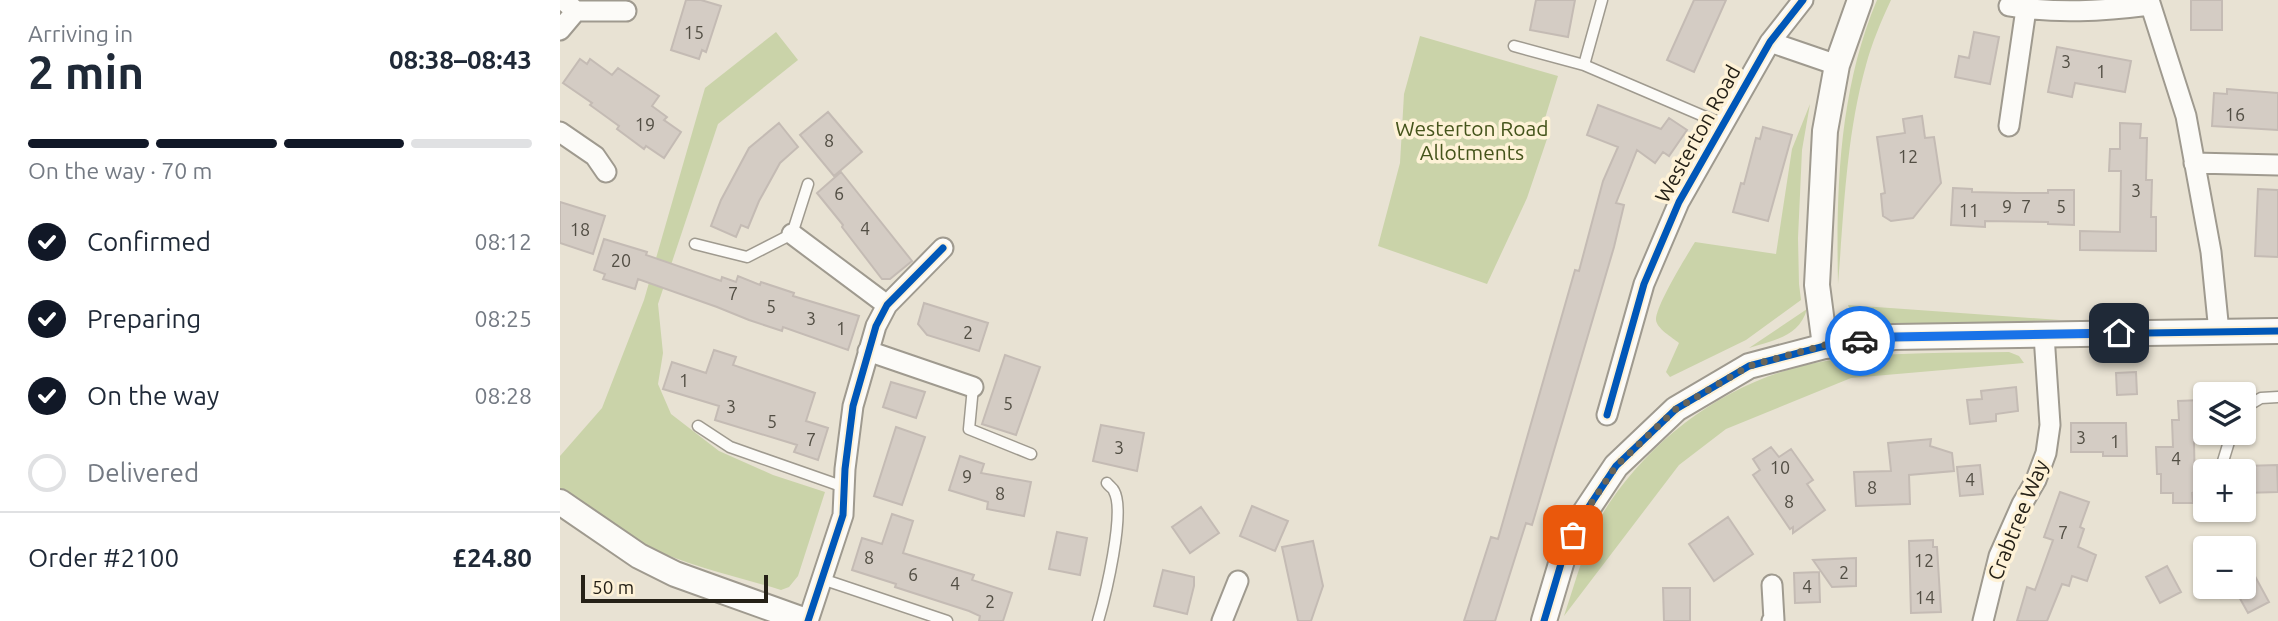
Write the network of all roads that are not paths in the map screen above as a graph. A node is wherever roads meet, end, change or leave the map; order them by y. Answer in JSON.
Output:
{"nodes":[{"id":1,"x":1602,"y":0,"type":"edge"},
{"id":2,"x":1803,"y":0,"type":"edge"},
{"id":3,"x":1860,"y":0,"type":"edge"},
{"id":4,"x":2149,"y":3,"type":"edge"},
{"id":5,"x":569,"y":5,"type":"edge"},
{"id":6,"x":626,"y":12,"type":"dead end"},
{"id":7,"x":560,"y":30,"type":"edge"},
{"id":8,"x":1770,"y":42,"type":"junction"},
{"id":9,"x":1514,"y":46,"type":"dead end"},
{"id":10,"x":1584,"y":65,"type":"junction"},
{"id":11,"x":1837,"y":65,"type":"junction"},
{"id":12,"x":1722,"y":124,"type":"junction"},
{"id":13,"x":2009,"y":126,"type":"dead end"},
{"id":14,"x":560,"y":132,"type":"edge"},
{"id":15,"x":2194,"y":163,"type":"junction"},
{"id":16,"x":2278,"y":165,"type":"edge"},
{"id":17,"x":606,"y":172,"type":"dead end"},
{"id":18,"x":808,"y":184,"type":"dead end"},
{"id":19,"x":792,"y":234,"type":"junction"},
{"id":20,"x":695,"y":244,"type":"dead end"},
{"id":21,"x":943,"y":248,"type":"dead end"},
{"id":22,"x":887,"y":305,"type":"junction"},
{"id":23,"x":2278,"y":331,"type":"edge"},
{"id":24,"x":2219,"y":332,"type":"junction"},
{"id":25,"x":2044,"y":335,"type":"junction"},
{"id":26,"x":1825,"y":345,"type":"junction"},
{"id":27,"x":868,"y":351,"type":"junction"},
{"id":28,"x":973,"y":387,"type":"joint"},
{"id":29,"x":2278,"y":397,"type":"edge"},
{"id":30,"x":2256,"y":401,"type":"edge"},
{"id":31,"x":1607,"y":415,"type":"dead end"},
{"id":32,"x":698,"y":426,"type":"dead end"},
{"id":33,"x":1031,"y":454,"type":"dead end"},
{"id":34,"x":1107,"y":483,"type":"dead end"},
{"id":35,"x":844,"y":487,"type":"junction"},
{"id":36,"x":560,"y":502,"type":"edge"},
{"id":37,"x":822,"y":579,"type":"junction"},
{"id":38,"x":1238,"y":581,"type":"dead end"},
{"id":39,"x":1772,"y":585,"type":"dead end"},
{"id":40,"x":807,"y":621,"type":"edge"},
{"id":41,"x":947,"y":621,"type":"edge"},
{"id":42,"x":1098,"y":621,"type":"edge"},
{"id":43,"x":1222,"y":621,"type":"edge"},
{"id":44,"x":1544,"y":621,"type":"edge"},
{"id":45,"x":1774,"y":621,"type":"edge"},
{"id":46,"x":1983,"y":621,"type":"edge"}],
"edges":[{"from":1,"to":10,"type":"lane"},
{"from":2,"to":8,"type":"street","name":"Westerton Road"},
{"from":3,"to":11,"type":"street"},
{"from":4,"to":13,"type":"street"},
{"from":4,"to":15,"type":"street"},
{"from":5,"to":6,"type":"street"},
{"from":5,"to":7,"type":"street"},
{"from":8,"to":11,"type":"street"},
{"from":8,"to":12,"type":"street","name":"Westerton Road"},
{"from":9,"to":10,"type":"lane"},
{"from":10,"to":12,"type":"lane"},
{"from":11,"to":26,"type":"street"},
{"from":12,"to":31,"type":"street","name":"Westerton Road"},
{"from":14,"to":17,"type":"street"},
{"from":15,"to":16,"type":"street"},
{"from":15,"to":24,"type":"street"},
{"from":18,"to":19,"type":"lane"},
{"from":19,"to":20,"type":"lane"},
{"from":19,"to":22,"type":"street"},
{"from":21,"to":22,"type":"street"},
{"from":22,"to":27,"type":"street"},
{"from":23,"to":24,"type":"street"},
{"from":24,"to":25,"type":"street"},
{"from":25,"to":26,"type":"street"},
{"from":25,"to":46,"type":"street","name":"Crabtree Way"},
{"from":26,"to":44,"type":"street"},
{"from":27,"to":28,"type":"street"},
{"from":27,"to":35,"type":"street"},
{"from":28,"to":33,"type":"lane"},
{"from":29,"to":30,"type":"lane"},
{"from":32,"to":35,"type":"lane"},
{"from":34,"to":42,"type":"lane"},
{"from":35,"to":37,"type":"street"},
{"from":36,"to":40,"type":"street"},
{"from":37,"to":40,"type":"street"},
{"from":37,"to":41,"type":"lane"},
{"from":38,"to":43,"type":"street"},
{"from":39,"to":45,"type":"street"}]}
